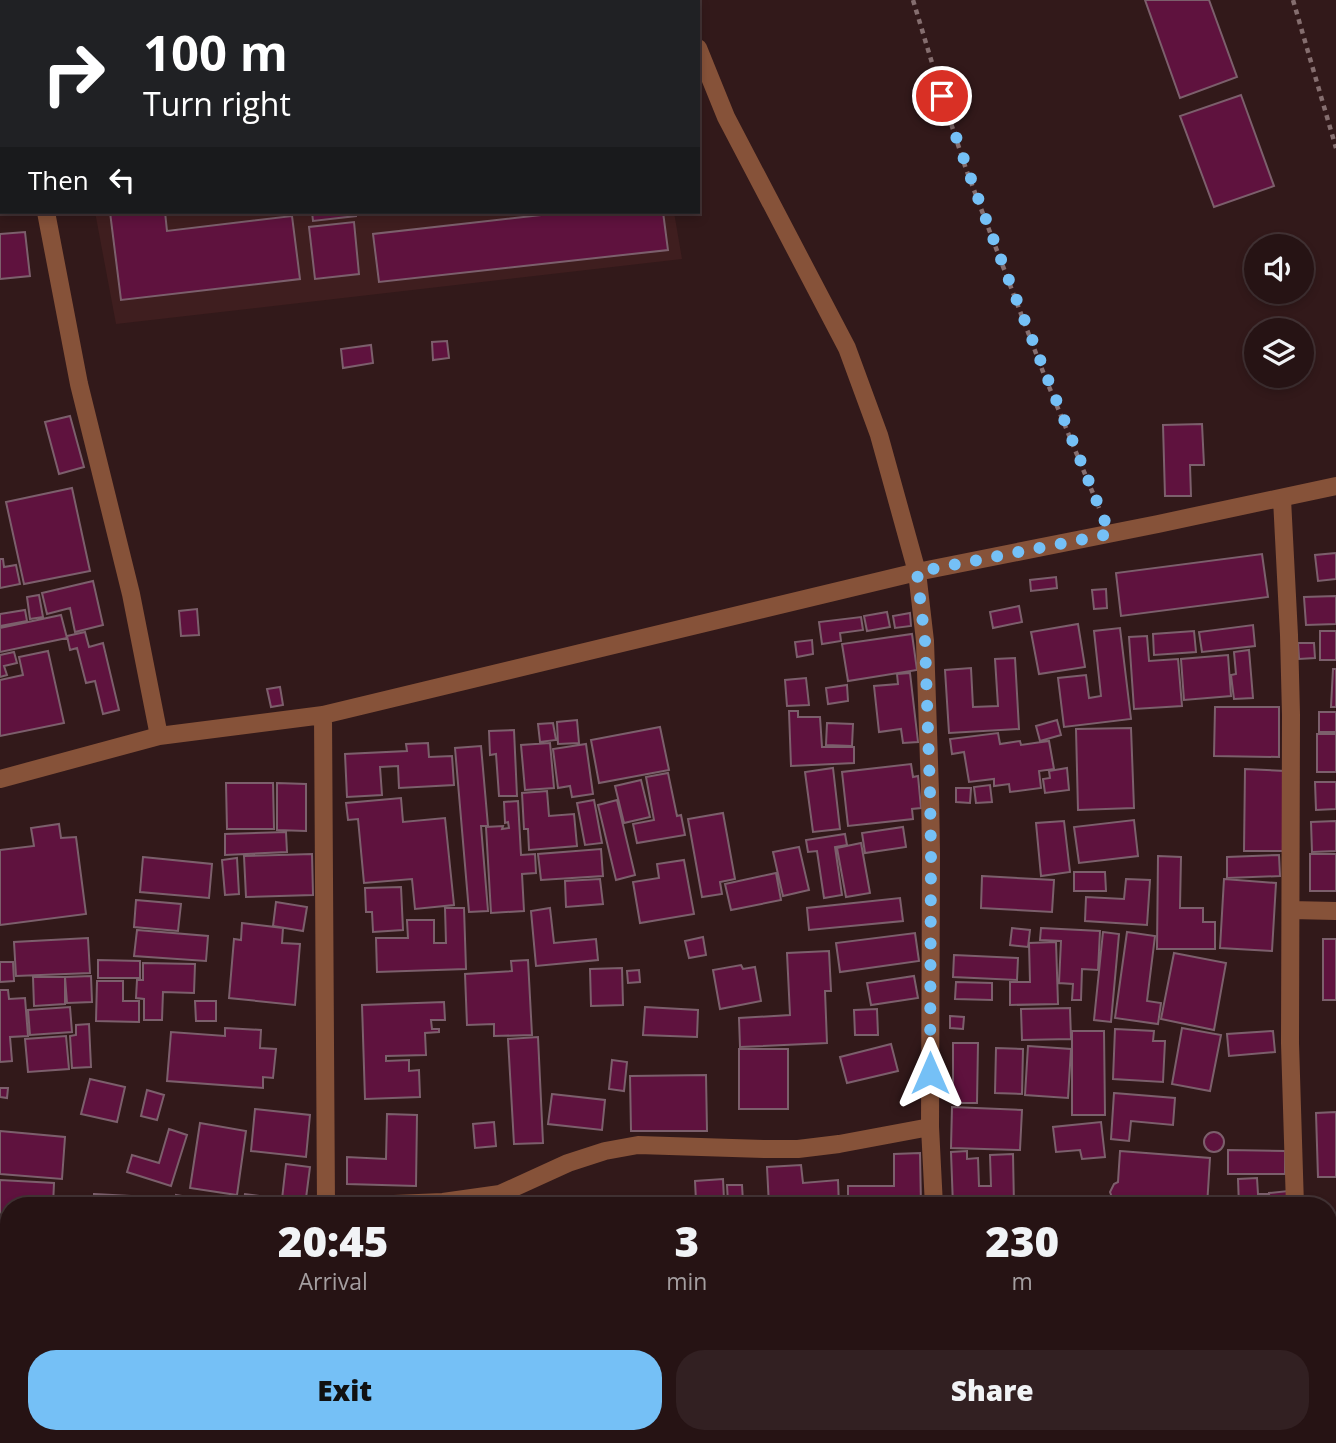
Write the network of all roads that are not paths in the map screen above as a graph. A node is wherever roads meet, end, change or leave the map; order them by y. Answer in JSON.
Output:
{"nodes":[{"id":1,"x":700,"y":53,"type":"edge"},
{"id":2,"x":46,"y":214,"type":"edge"},
{"id":3,"x":1336,"y":486,"type":"edge"},
{"id":4,"x":1282,"y":499,"type":"junction"},
{"id":5,"x":917,"y":572,"type":"junction"},
{"id":6,"x":323,"y":715,"type":"junction"},
{"id":7,"x":159,"y":736,"type":"junction"},
{"id":8,"x":0,"y":779,"type":"edge"},
{"id":9,"x":1291,"y":910,"type":"junction"},
{"id":10,"x":1336,"y":911,"type":"edge"},
{"id":11,"x":930,"y":1127,"type":"junction"},
{"id":12,"x":326,"y":1197,"type":"edge"},
{"id":13,"x":479,"y":1197,"type":"edge"},
{"id":14,"x":934,"y":1197,"type":"edge"},
{"id":15,"x":1295,"y":1197,"type":"edge"}],
"edges":[{"from":1,"to":5,"type":"street"},
{"from":2,"to":7,"type":"street"},
{"from":3,"to":4,"type":"street"},
{"from":4,"to":5,"type":"street"},
{"from":4,"to":9,"type":"street"},
{"from":5,"to":6,"type":"street"},
{"from":5,"to":11,"type":"street"},
{"from":6,"to":7,"type":"street"},
{"from":6,"to":12,"type":"street"},
{"from":7,"to":8,"type":"street"},
{"from":9,"to":10,"type":"street"},
{"from":9,"to":15,"type":"street"},
{"from":11,"to":13,"type":"street"},
{"from":11,"to":14,"type":"street"}]}
